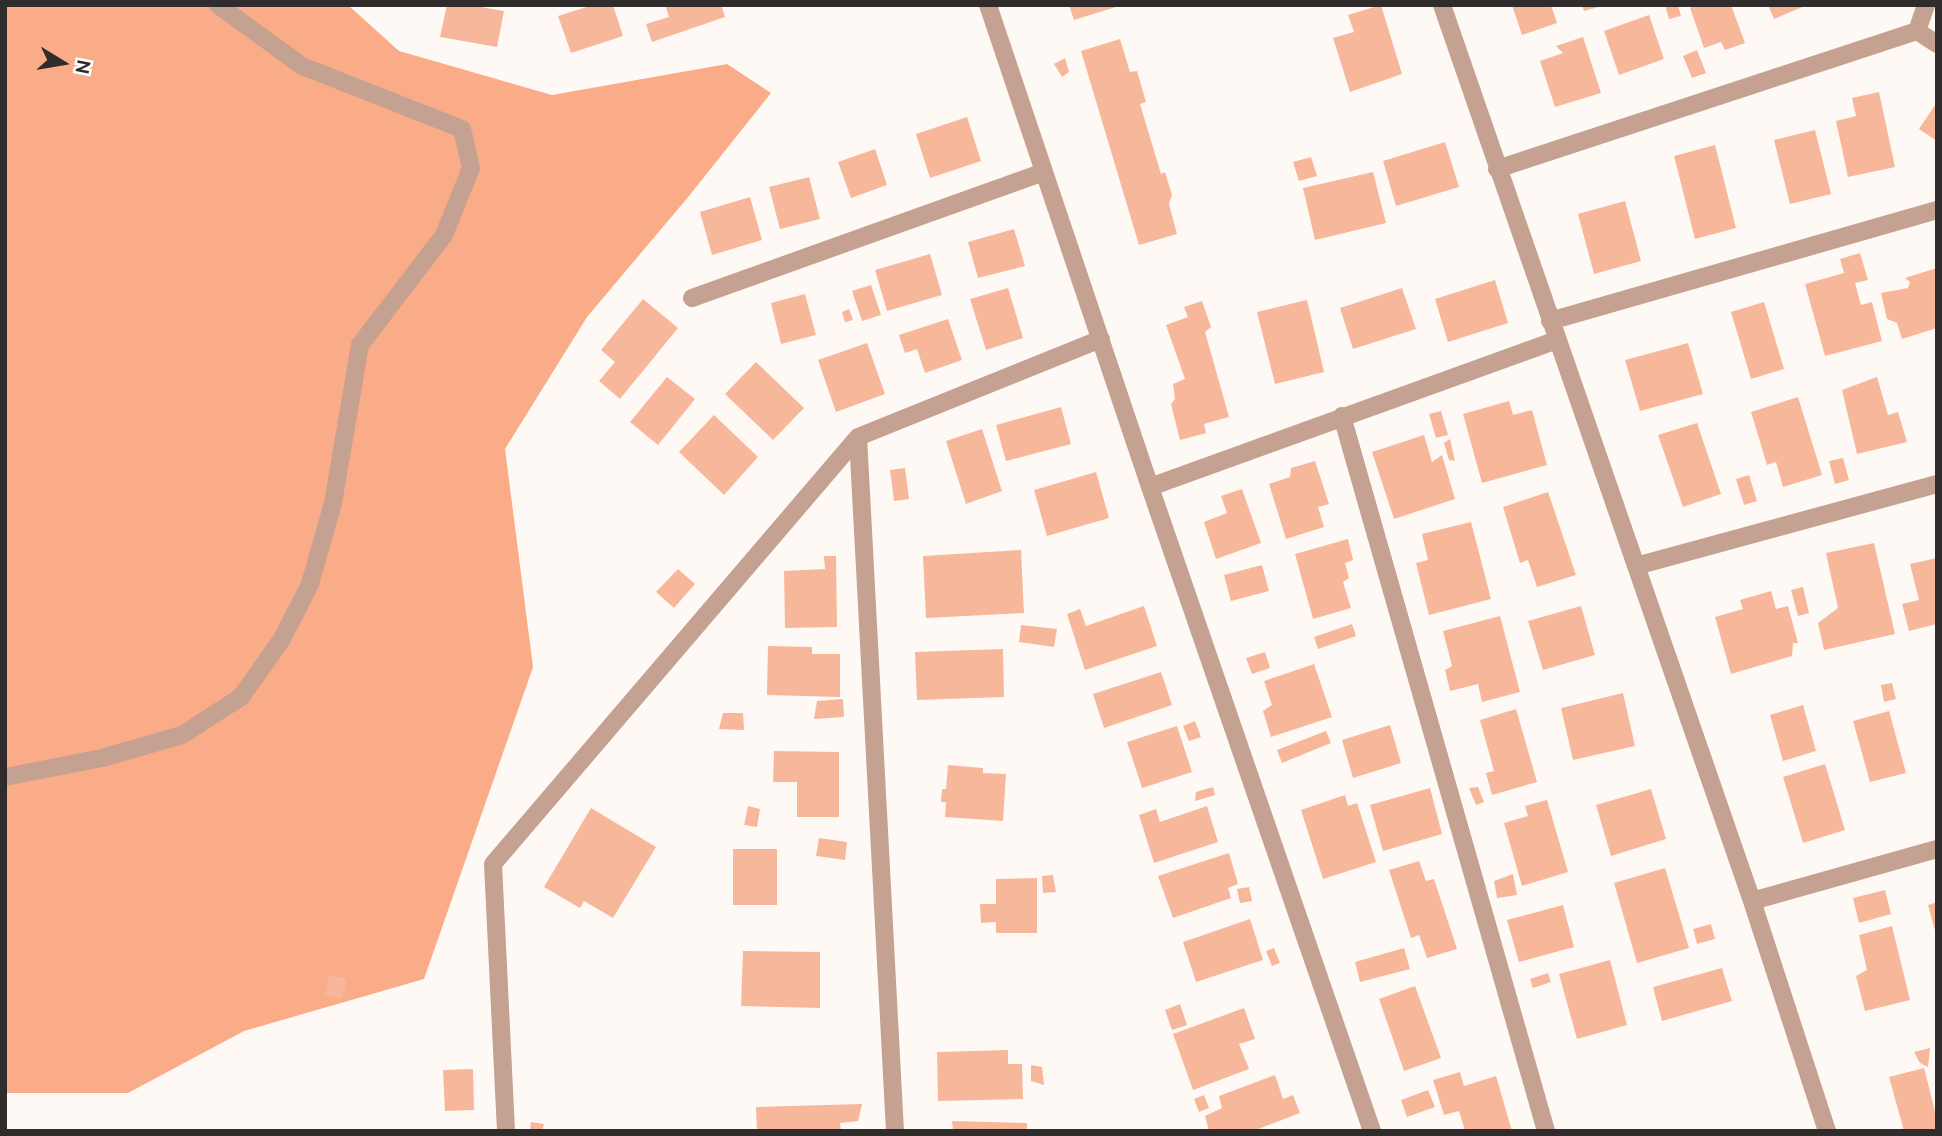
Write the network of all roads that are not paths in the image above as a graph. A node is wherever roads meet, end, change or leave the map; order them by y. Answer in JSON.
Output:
{"nodes":[{"id":1,"x":218,"y":5,"type":"edge"},
{"id":2,"x":988,"y":5,"type":"edge"},
{"id":3,"x":1442,"y":5,"type":"edge"},
{"id":4,"x":1926,"y":5,"type":"edge"},
{"id":5,"x":1917,"y":31,"type":"junction"},
{"id":6,"x":1937,"y":44,"type":"edge"},
{"id":7,"x":1497,"y":169,"type":"junction"},
{"id":8,"x":1044,"y":172,"type":"junction"},
{"id":9,"x":1937,"y":211,"type":"edge"},
{"id":10,"x":692,"y":298,"type":"dead end"},
{"id":11,"x":1550,"y":321,"type":"junction"},
{"id":12,"x":1101,"y":339,"type":"junction"},
{"id":13,"x":1557,"y":340,"type":"junction"},
{"id":14,"x":1342,"y":416,"type":"junction"},
{"id":15,"x":858,"y":437,"type":"junction"},
{"id":16,"x":1937,"y":484,"type":"edge"},
{"id":17,"x":1150,"y":487,"type":"junction"},
{"id":18,"x":1636,"y":566,"type":"junction"},
{"id":19,"x":5,"y":777,"type":"edge"},
{"id":20,"x":1937,"y":849,"type":"edge"},
{"id":21,"x":1752,"y":901,"type":"junction"},
{"id":22,"x":506,"y":1131,"type":"edge"},
{"id":23,"x":895,"y":1131,"type":"edge"},
{"id":24,"x":1372,"y":1131,"type":"edge"},
{"id":25,"x":1546,"y":1131,"type":"edge"},
{"id":26,"x":1827,"y":1131,"type":"edge"}],
"edges":[{"from":1,"to":19,"type":"street"},
{"from":2,"to":8,"type":"street"},
{"from":3,"to":7,"type":"street"},
{"from":4,"to":5,"type":"street"},
{"from":5,"to":6,"type":"street"},
{"from":5,"to":7,"type":"street"},
{"from":7,"to":11,"type":"street"},
{"from":8,"to":10,"type":"street"},
{"from":8,"to":12,"type":"street"},
{"from":9,"to":11,"type":"street"},
{"from":11,"to":13,"type":"street"},
{"from":12,"to":15,"type":"street"},
{"from":12,"to":17,"type":"street"},
{"from":13,"to":14,"type":"street"},
{"from":13,"to":18,"type":"street"},
{"from":14,"to":17,"type":"street"},
{"from":14,"to":25,"type":"street"},
{"from":15,"to":22,"type":"street"},
{"from":15,"to":23,"type":"street"},
{"from":16,"to":18,"type":"street"},
{"from":17,"to":24,"type":"street"},
{"from":18,"to":21,"type":"street"},
{"from":20,"to":21,"type":"street"},
{"from":21,"to":26,"type":"street"}]}
